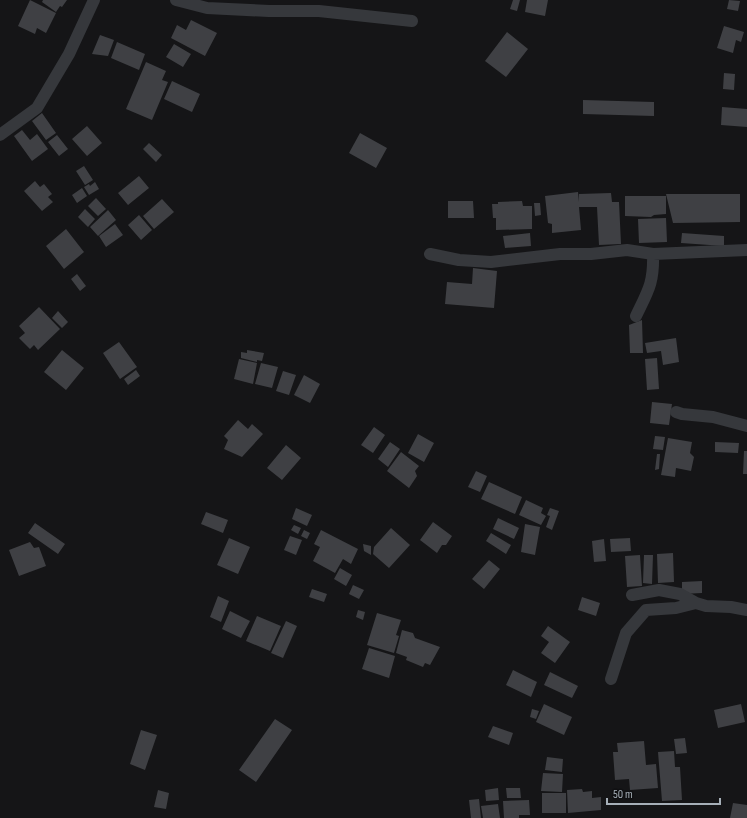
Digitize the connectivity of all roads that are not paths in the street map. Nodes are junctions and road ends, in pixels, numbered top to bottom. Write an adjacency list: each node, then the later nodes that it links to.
1 (94, 0): 4 (street)
2 (176, 0): 3 (street)
3 (412, 21)
4 (0, 135)
5 (747, 250): 7 (street)
6 (430, 254): 7 (street)
7 (653, 254): 8 (street)
8 (636, 316)
9 (676, 412): 10 (street)
10 (747, 426)
11 (632, 595): 12 (street)
12 (696, 603): 13 (street); 14 (street)
13 (747, 610)
14 (611, 679)

